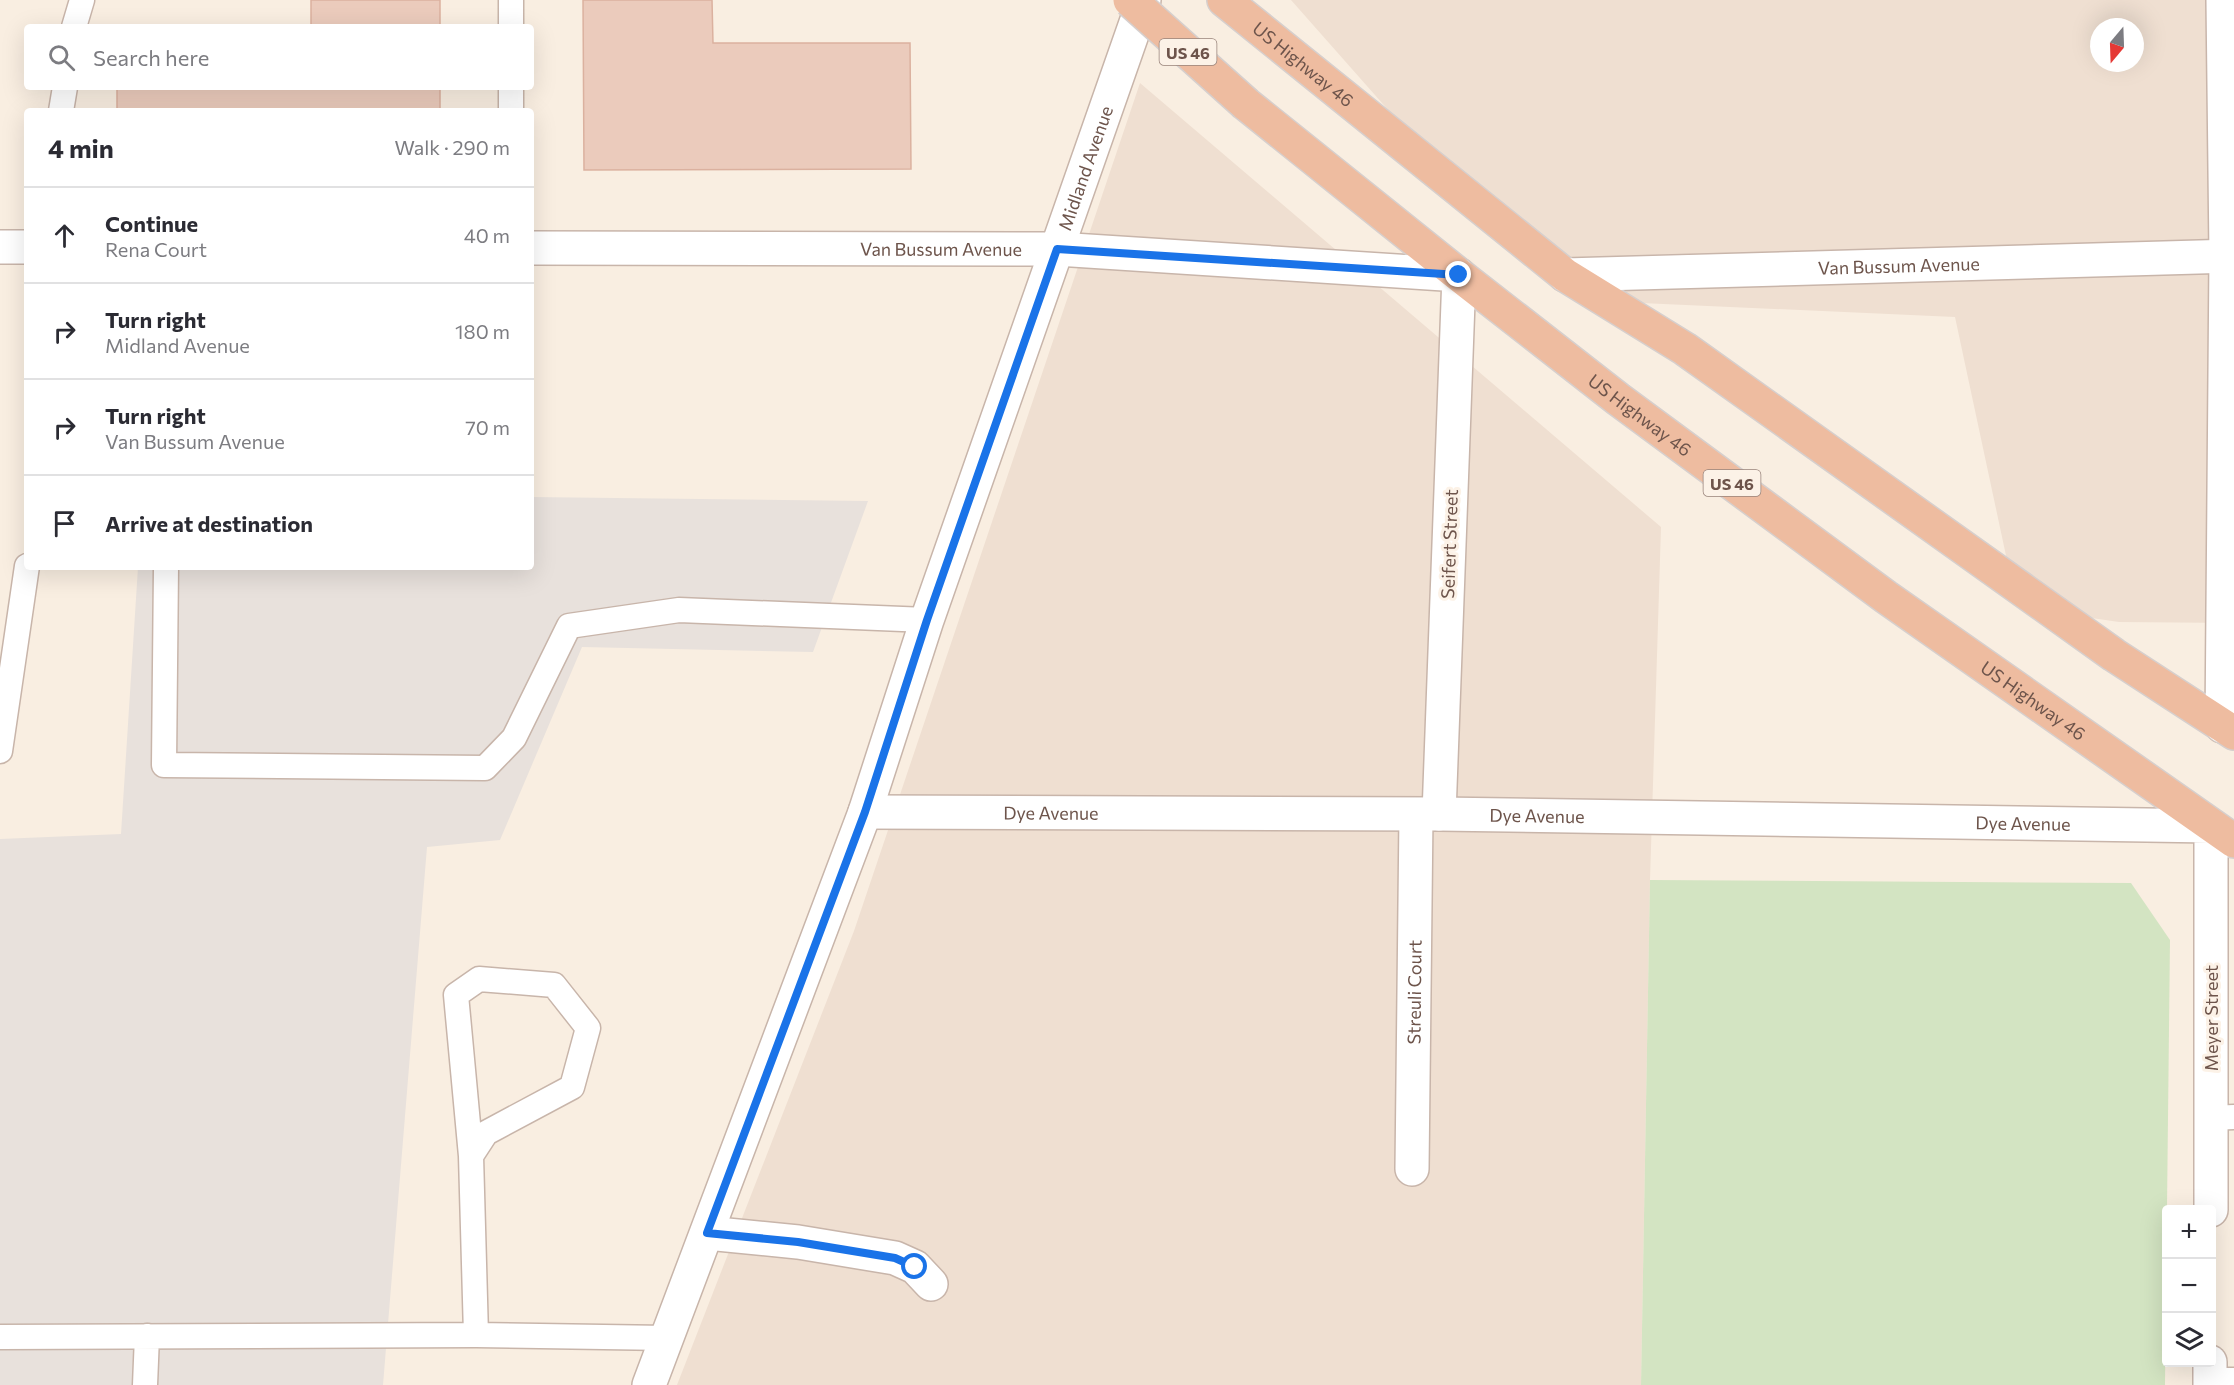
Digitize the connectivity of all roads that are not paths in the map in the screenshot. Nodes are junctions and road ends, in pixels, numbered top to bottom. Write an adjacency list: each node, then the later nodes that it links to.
1 (82, 0): 7 (lane)
2 (511, 0): 8 (lane)
3 (1130, 0): 18 (highway, US Highway 46 / US 46, bridge)
4 (1144, 0): 16 (street, Midland Avenue)
5 (2223, 0): 17 (street)
6 (1230, 5): 19 (highway, US Highway 46)
7 (75, 24)
8 (511, 24)
9 (65, 90): 11 (lane)
10 (511, 90): 12 (lane)
11 (62, 108)
12 (511, 108)
13 (0, 247): 14 (street)
14 (24, 247)
15 (534, 248): 16 (street, Van Bussum Avenue)
16 (1057, 249): 18 (street, Van Bussum Avenue); 22 (street, Midland Avenue)
17 (2230, 256): 19 (street, Van Bussum Avenue); 23 (street)
18 (1459, 275): 26 (street, Seifert Street); 27 (highway, US Highway 46 / US 46)
19 (1565, 275): 23 (highway, US Highway 46)
20 (26, 570): 24 (lane)
21 (166, 570): 22 (lane)
22 (927, 620): 25 (street, Midland Avenue)
23 (2228, 729)
24 (0, 751)
25 (865, 812): 26 (street, Dye Avenue); 32 (street, Midland Avenue)
26 (1428, 814): 27 (street, Dye Avenue); 30 (street, Streuli Court)
27 (2222, 834): 28 (street, Meyer Street)
28 (2223, 1117): 31 (street, Meyer Street)
29 (471, 1156): 29 (lane); 34 (lane)
30 (1412, 1169)
31 (2212, 1205)
32 (707, 1233): 33 (street); 37 (street, Midland Avenue)
33 (932, 1284)
34 (476, 1335): 36 (lane); 37 (lane)
35 (0, 1336): 36 (lane)
36 (147, 1336): 38 (lane)
37 (667, 1338): 39 (street, Midland Avenue)
38 (146, 1385)
39 (649, 1385)

